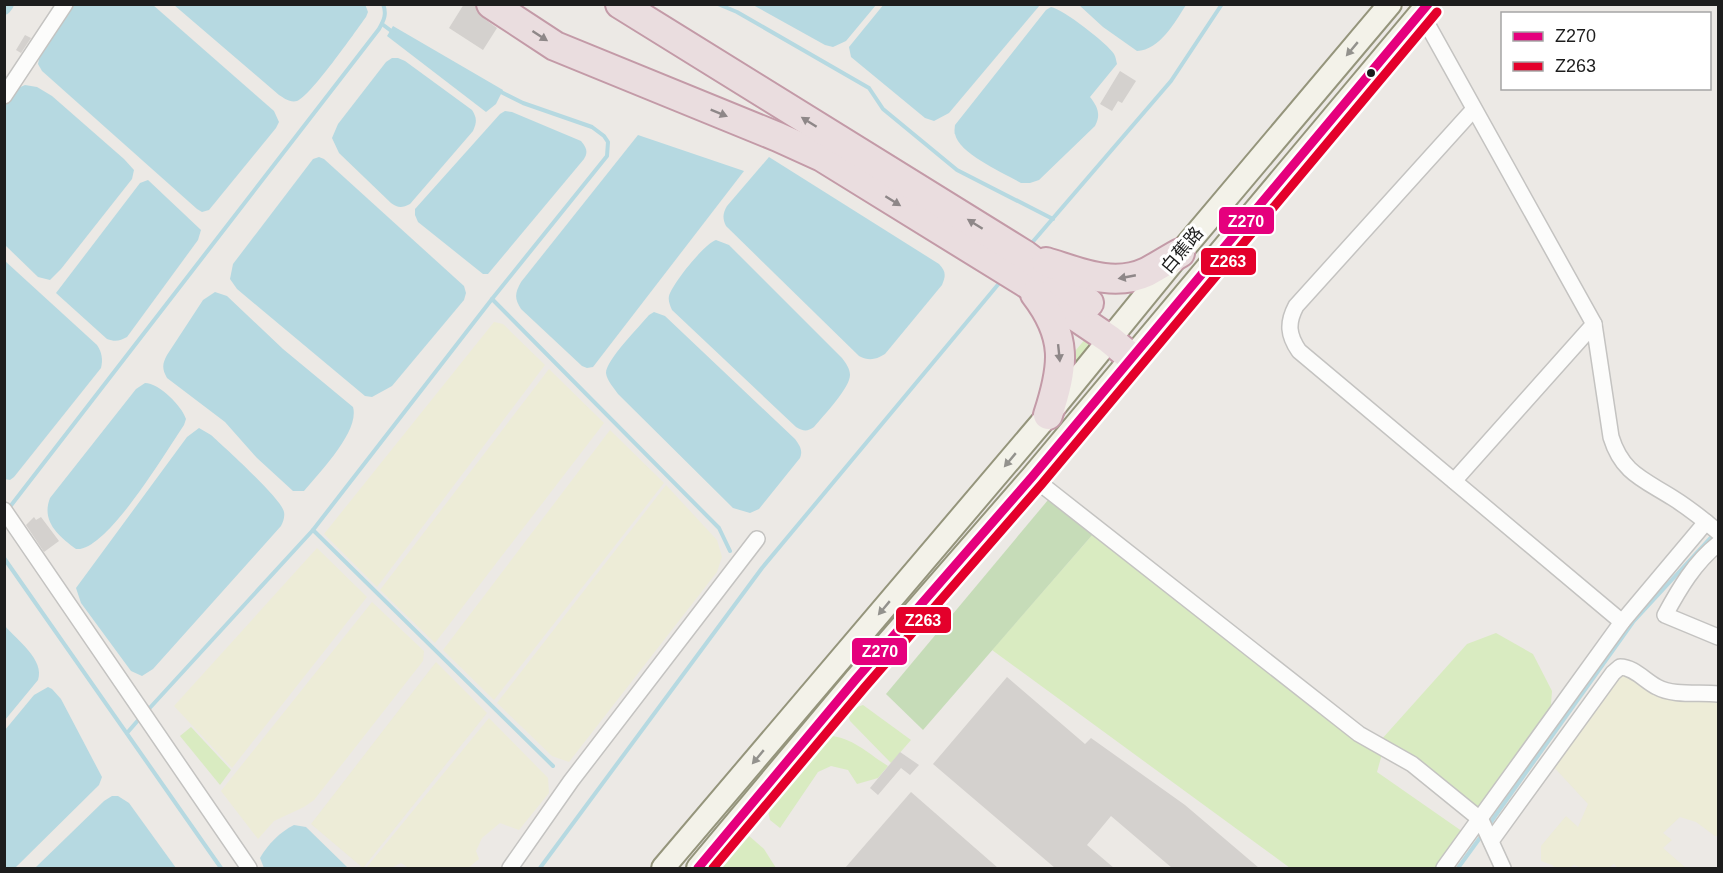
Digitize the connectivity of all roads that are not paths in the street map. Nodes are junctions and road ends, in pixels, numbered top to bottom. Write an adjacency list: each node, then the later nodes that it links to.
1 (64, 4): 6 (street)
2 (491, 4): 9 (highway, one-way to 9)
3 (620, 4): 9 (highway, one-way to 3)
4 (1390, 4): 8 (main road, 白蕉路, one-way to 8)
5 (1424, 9): 7 (street); 12 (main road)
6 (4, 96)
7 (1474, 109): 10 (street); 15 (street)
8 (1179, 253): 9 (highway, one-way to 9); 11 (main road, 白蕉路)
9 (1026, 269): 11 (highway); 13 (highway, one-way to 13)
10 (1594, 324): 15 (street); 17 (street)
11 (1114, 333): 12 (highway); 13 (main road, 白蕉路)
12 (1137, 352): 14 (main road)
13 (1048, 415): 28 (main road, 白蕉路, one-way to 28)
14 (1032, 477): 24 (street); 29 (main road)
15 (1454, 481): 21 (street)
16 (4, 510): 26 (street)
17 (1706, 522): 18 (street); 21 (street)
18 (1719, 532)
19 (757, 539): 27 (street)
20 (1719, 544): 22 (street)
21 (1622, 622): 24 (street)
22 (1719, 637)
23 (1719, 694): 25 (street)
24 (1480, 820): 25 (street); 30 (street)
25 (1491, 841): 31 (street)
26 (249, 868)
27 (510, 868)
28 (663, 868)
29 (698, 868)
30 (1444, 868)
31 (1503, 868)

